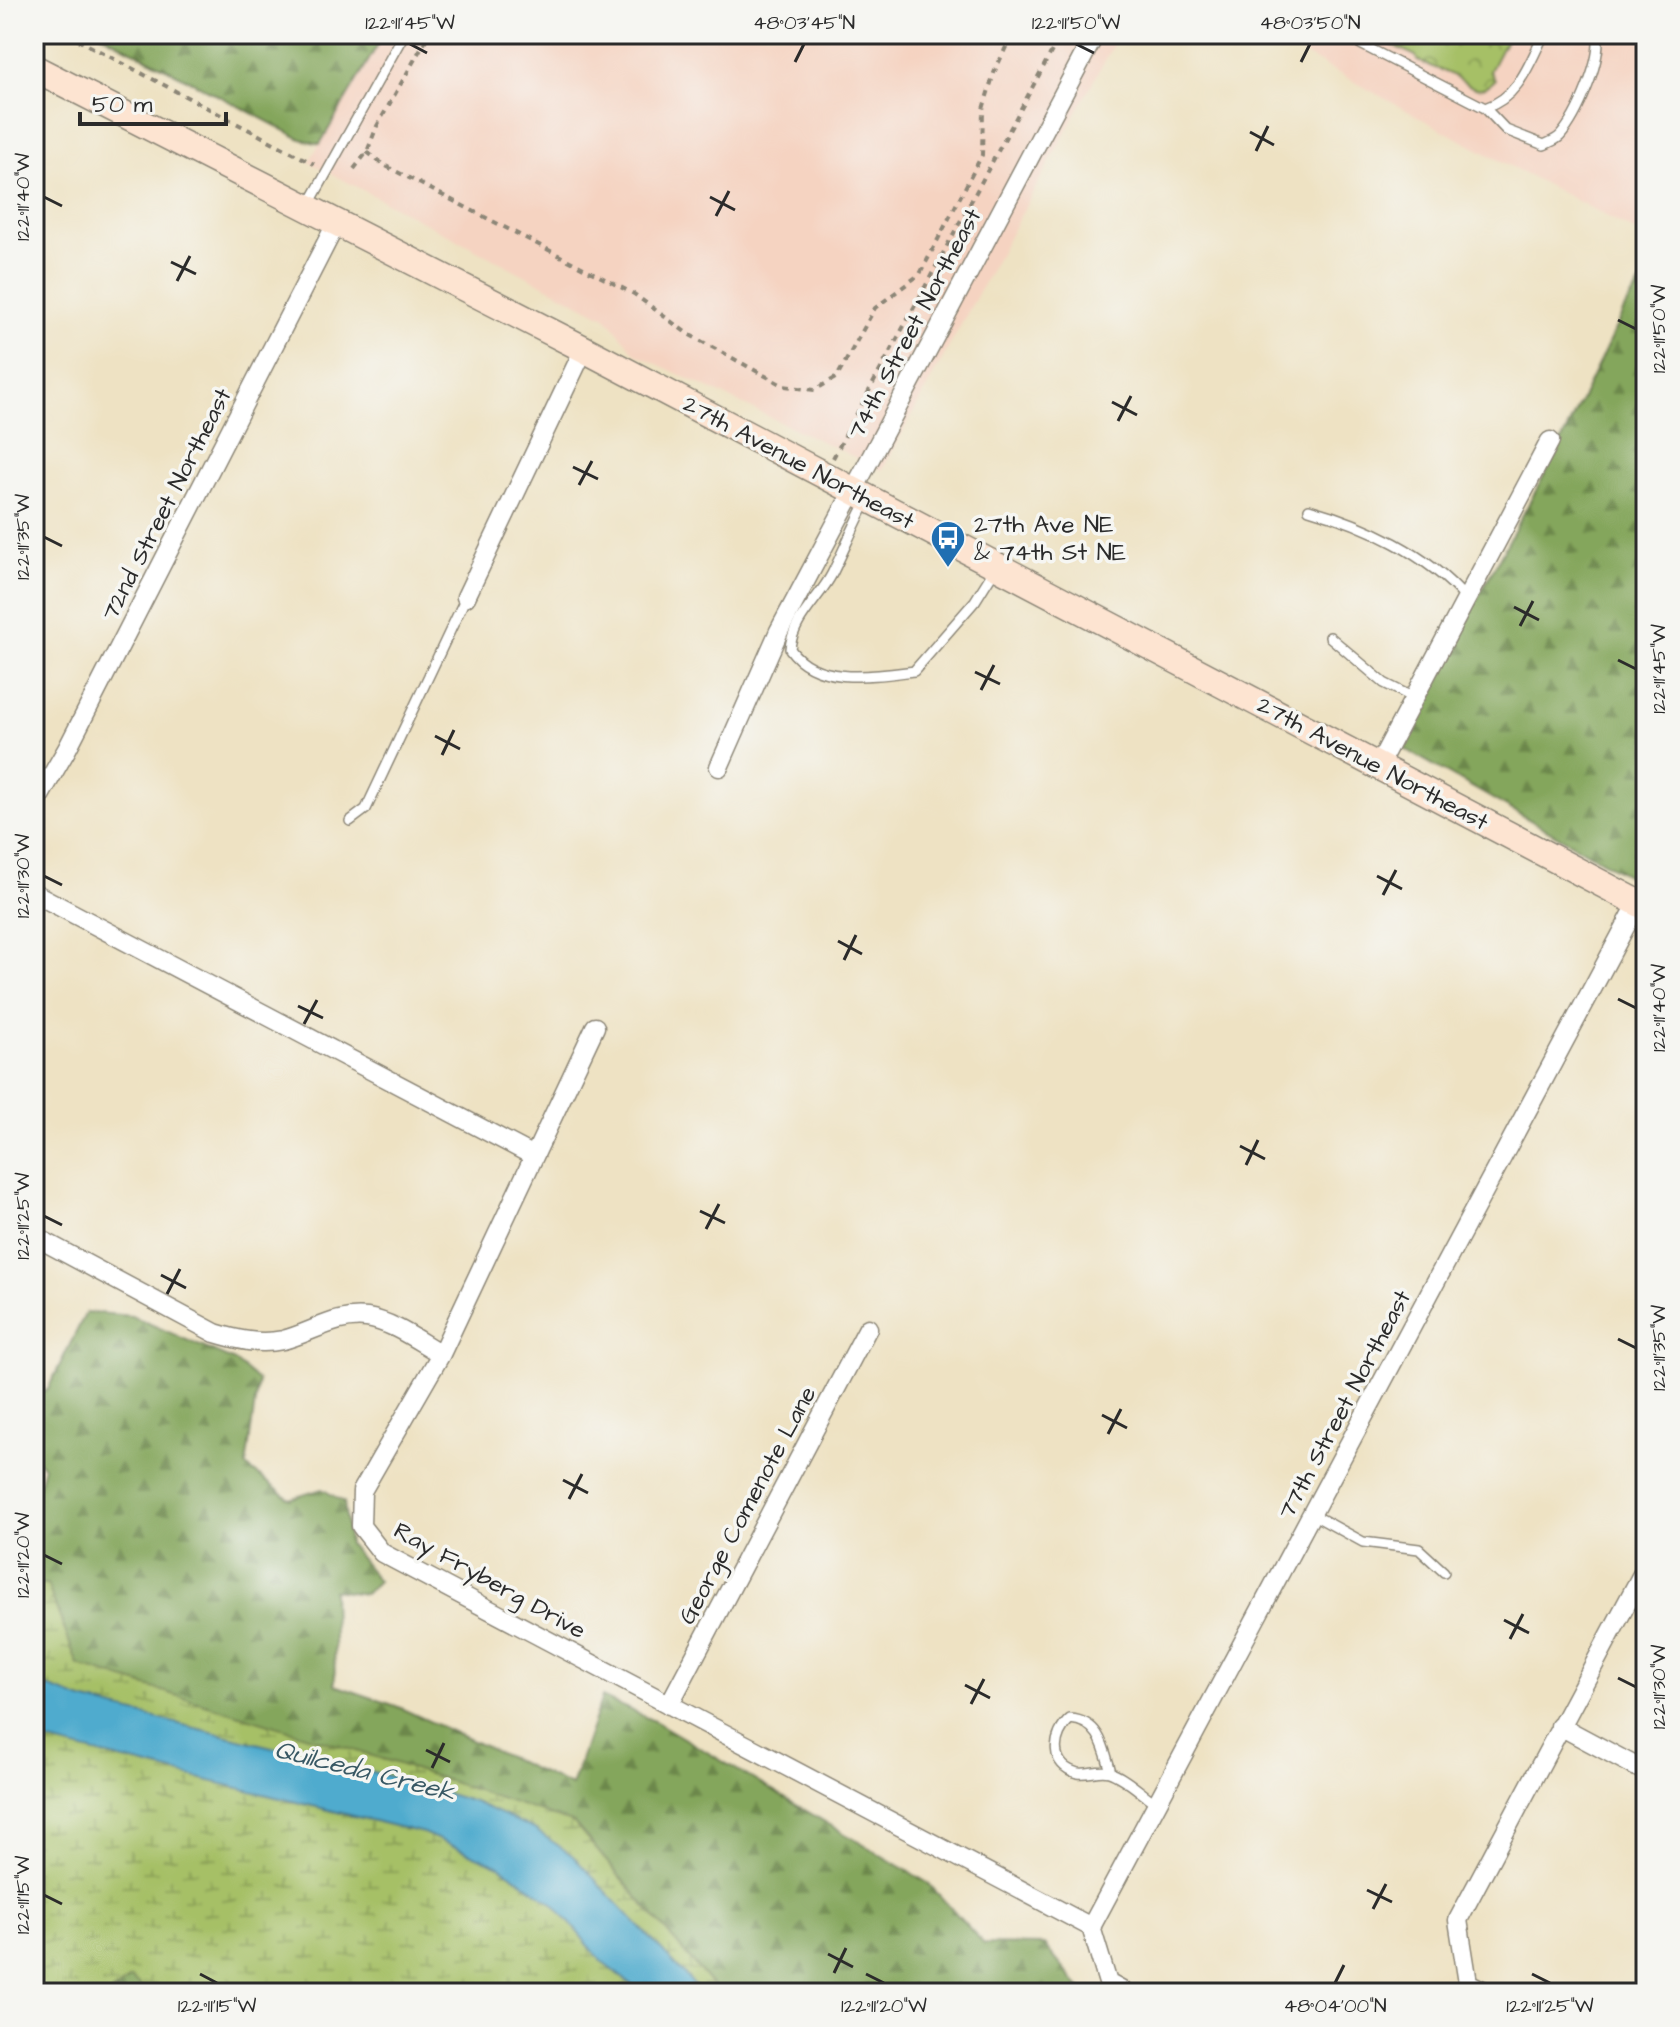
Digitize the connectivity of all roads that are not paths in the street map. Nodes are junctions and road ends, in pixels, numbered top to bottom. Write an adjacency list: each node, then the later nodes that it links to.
1 (404, 34): 8 (lane)
2 (1095, 34): 12 (street, 74th Street Northeast)
3 (1341, 34): 7 (lane)
4 (1544, 34): 7 (lane)
5 (1597, 34): 7 (lane)
6 (34, 68): 8 (street, 27th Avenue Northeast)
7 (1485, 108)
8 (308, 206): 9 (street, 27th Avenue Northeast)
9 (337, 222): 10 (street, 27th Avenue Northeast); 21 (street, 72nd Street Northeast)
10 (584, 349): 12 (street, 27th Avenue Northeast); 15 (street)
11 (1550, 441): 16 (street)
12 (862, 495): 14 (street, 27th Avenue Northeast); 14 (lane); 20 (street, 74th Street Northeast)
13 (1309, 509): 16 (lane)
14 (997, 566): 19 (street, 27th Avenue Northeast)
15 (466, 597): 22 (lane)
16 (1466, 599): 18 (street)
17 (1330, 637): 18 (lane)
18 (1414, 698): 19 (street)
19 (1378, 766): 24 (street, 27th Avenue Northeast)
20 (719, 767)
21 (34, 806)
22 (350, 821)
23 (34, 893): 26 (street)
24 (1642, 905): 30 (street, 77th Street Northeast)
25 (595, 1027): 26 (street, Ray Fryberg Drive)
26 (532, 1155): 29 (street, Ray Fryberg Drive)
27 (34, 1236): 29 (street)
28 (868, 1328): 33 (street, George Comenote Lane)
29 (441, 1354): 33 (street, Ray Fryberg Drive)
30 (1312, 1514): 32 (lane); 37 (street, 77th Street Northeast)
31 (1646, 1567): 34 (street)
32 (1444, 1572)
33 (669, 1705): 38 (street, Ray Fryberg Drive)
34 (1560, 1726): 36 (street); 40 (street)
35 (1111, 1772): 35 (lane); 37 (lane)
36 (1646, 1772)
37 (1157, 1804): 38 (street, 77th Street Northeast)
38 (1091, 1927): 39 (street)
39 (1126, 1993)
40 (1488, 1993)

